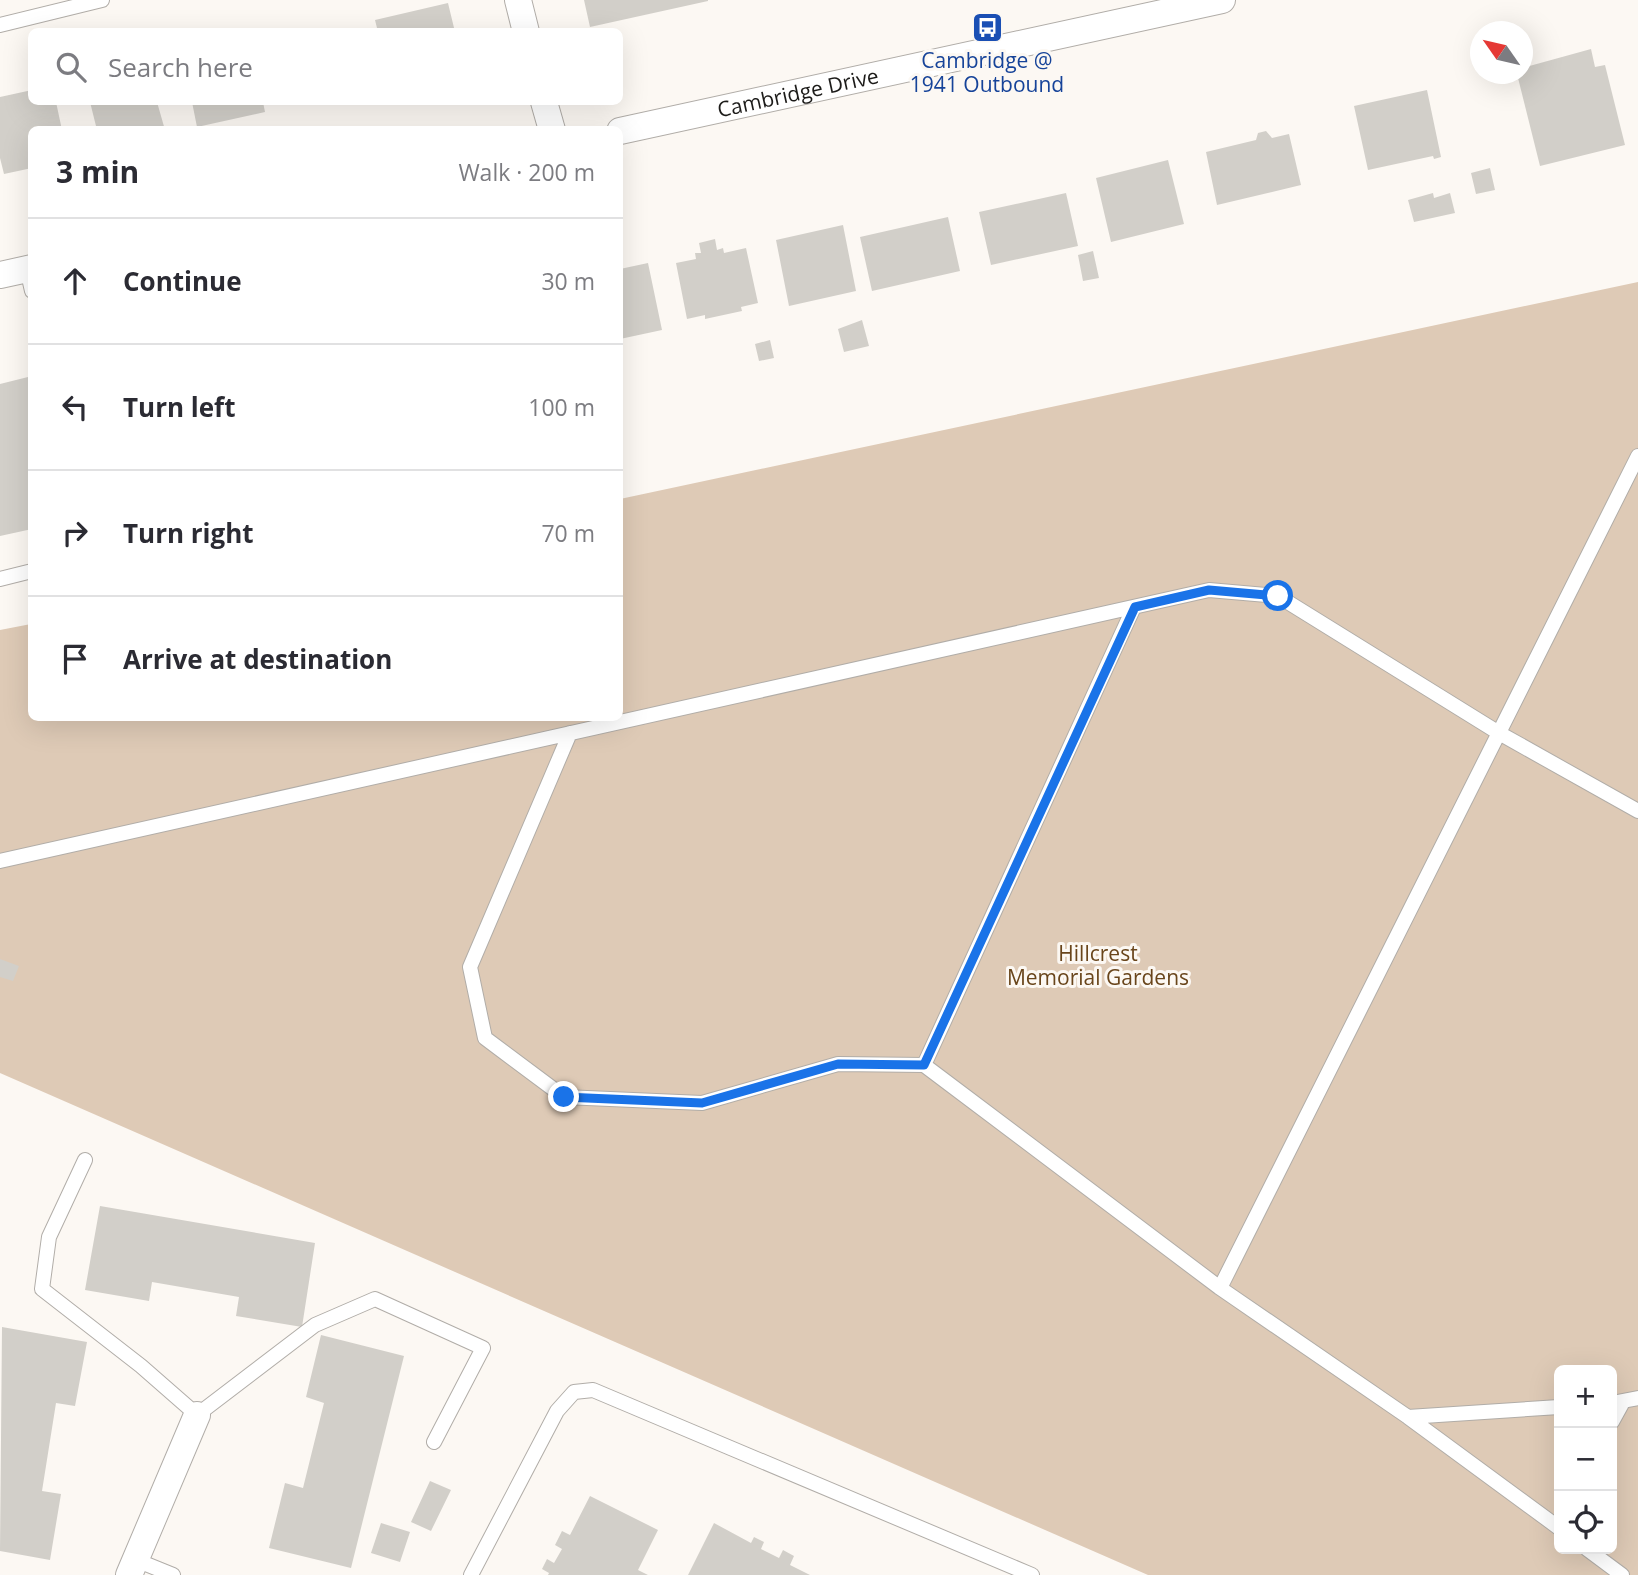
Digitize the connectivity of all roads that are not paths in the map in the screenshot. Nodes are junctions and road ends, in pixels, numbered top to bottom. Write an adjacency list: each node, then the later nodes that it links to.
1 (102, 0): 4 (lane)
2 (518, 0): 5 (street)
3 (1222, 0): 8 (street, Cambridge Drive)
4 (0, 25)
5 (525, 28)
6 (545, 105): 7 (street)
7 (551, 126)
8 (623, 130)
9 (0, 275): 10 (street)
10 (28, 276)
11 (1638, 456): 16 (lane)
12 (28, 572): 13 (lane)
13 (0, 579)
14 (1135, 607): 15 (lane); 16 (lane); 19 (lane)
15 (570, 733): 18 (lane); 19 (lane)
16 (1499, 733): 17 (lane); 21 (lane)
17 (1638, 811)
18 (0, 861)
19 (924, 1065): 21 (lane)
20 (85, 1160): 25 (lane)
21 (1220, 1288): 26 (lane)
22 (1638, 1398): 23 (lane)
23 (1617, 1403)
24 (1554, 1407): 26 (lane)
25 (197, 1415): 27 (lane); 30 (street)
26 (1408, 1417): 28 (lane)
27 (434, 1442)
28 (1554, 1524)
29 (1594, 1554): 34 (lane)
30 (132, 1567): 31 (lane)
31 (173, 1575)
32 (471, 1575): 33 (lane)
33 (1032, 1575)
34 (1622, 1575)

